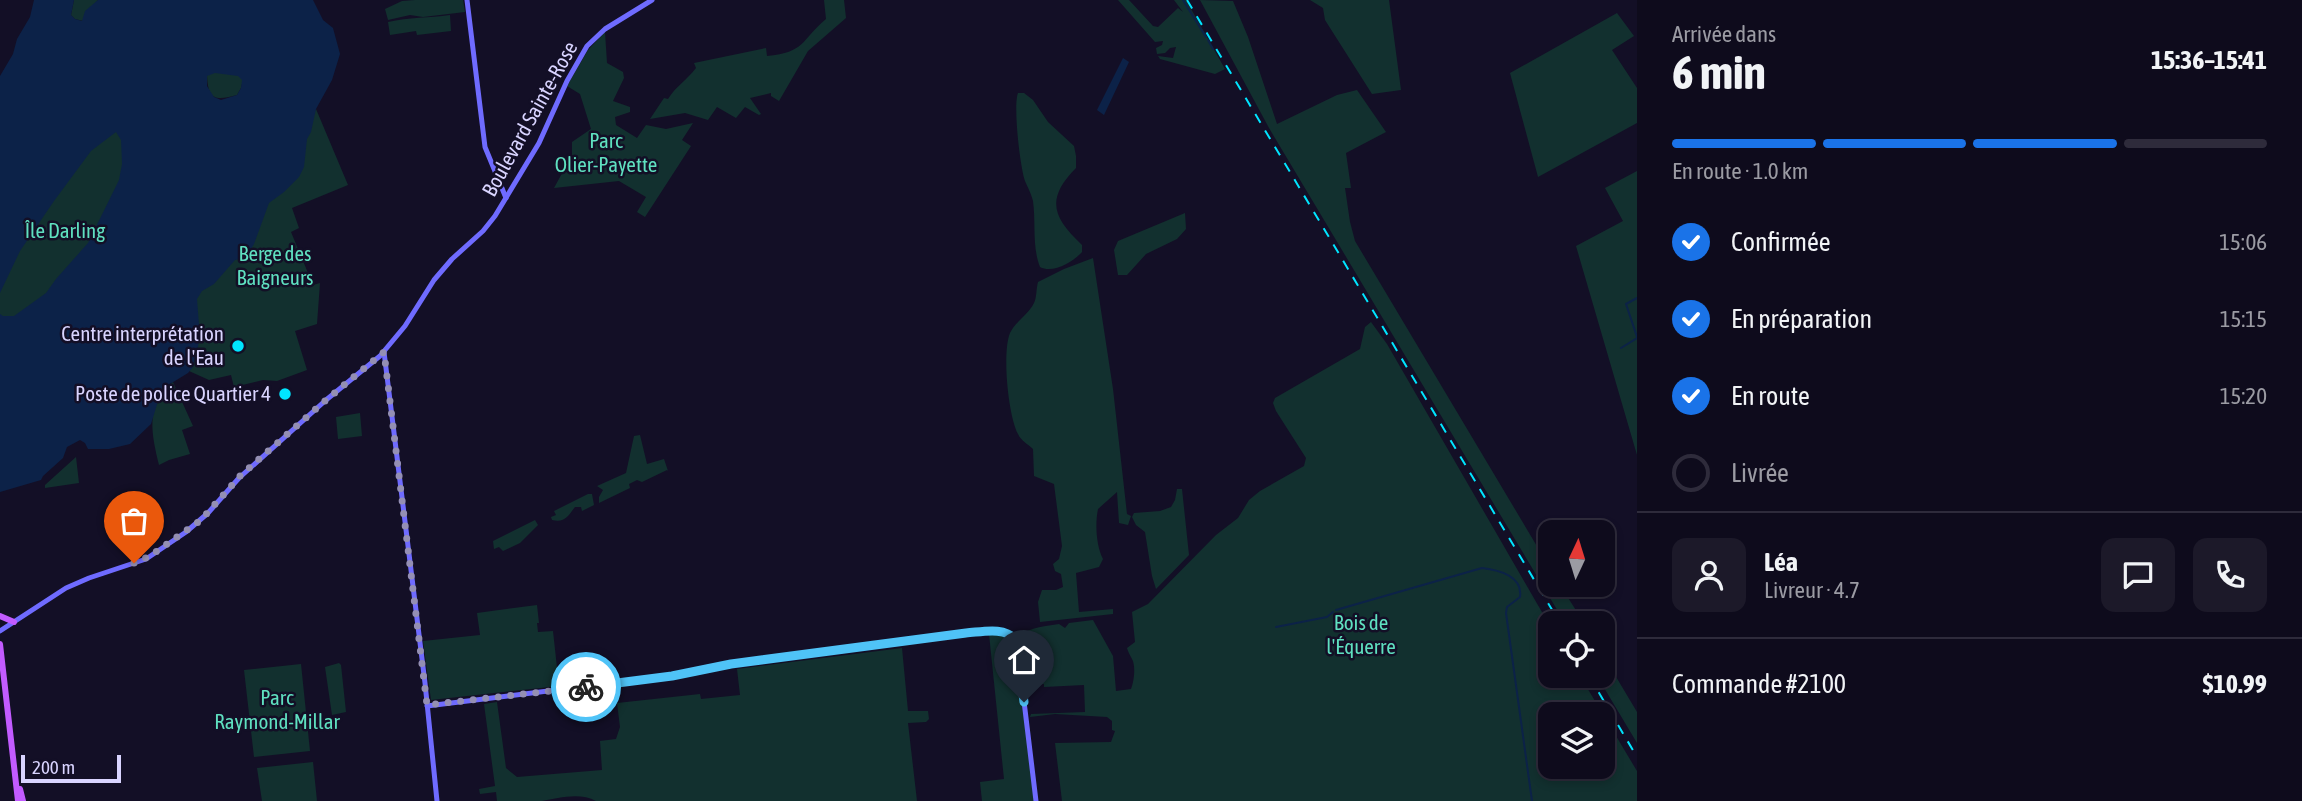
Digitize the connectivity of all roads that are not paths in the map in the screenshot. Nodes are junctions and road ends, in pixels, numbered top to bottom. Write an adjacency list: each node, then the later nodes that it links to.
1 (467, 0): 3 (street)
2 (652, 0): 3 (street, Boulevard Sainte-Rose)
3 (506, 198): 4 (street, Boulevard Sainte-Rose)
4 (384, 352): 6 (street, Boulevard Sainte-Rose); 9 (street)
5 (0, 617): 6 (main road)
6 (14, 622): 7 (street, Boulevard Sainte-Rose)
7 (0, 631)
8 (0, 644): 10 (main road)
9 (427, 705): 11 (street); 12 (street)
10 (21, 801)
11 (438, 801)
12 (1036, 801)

